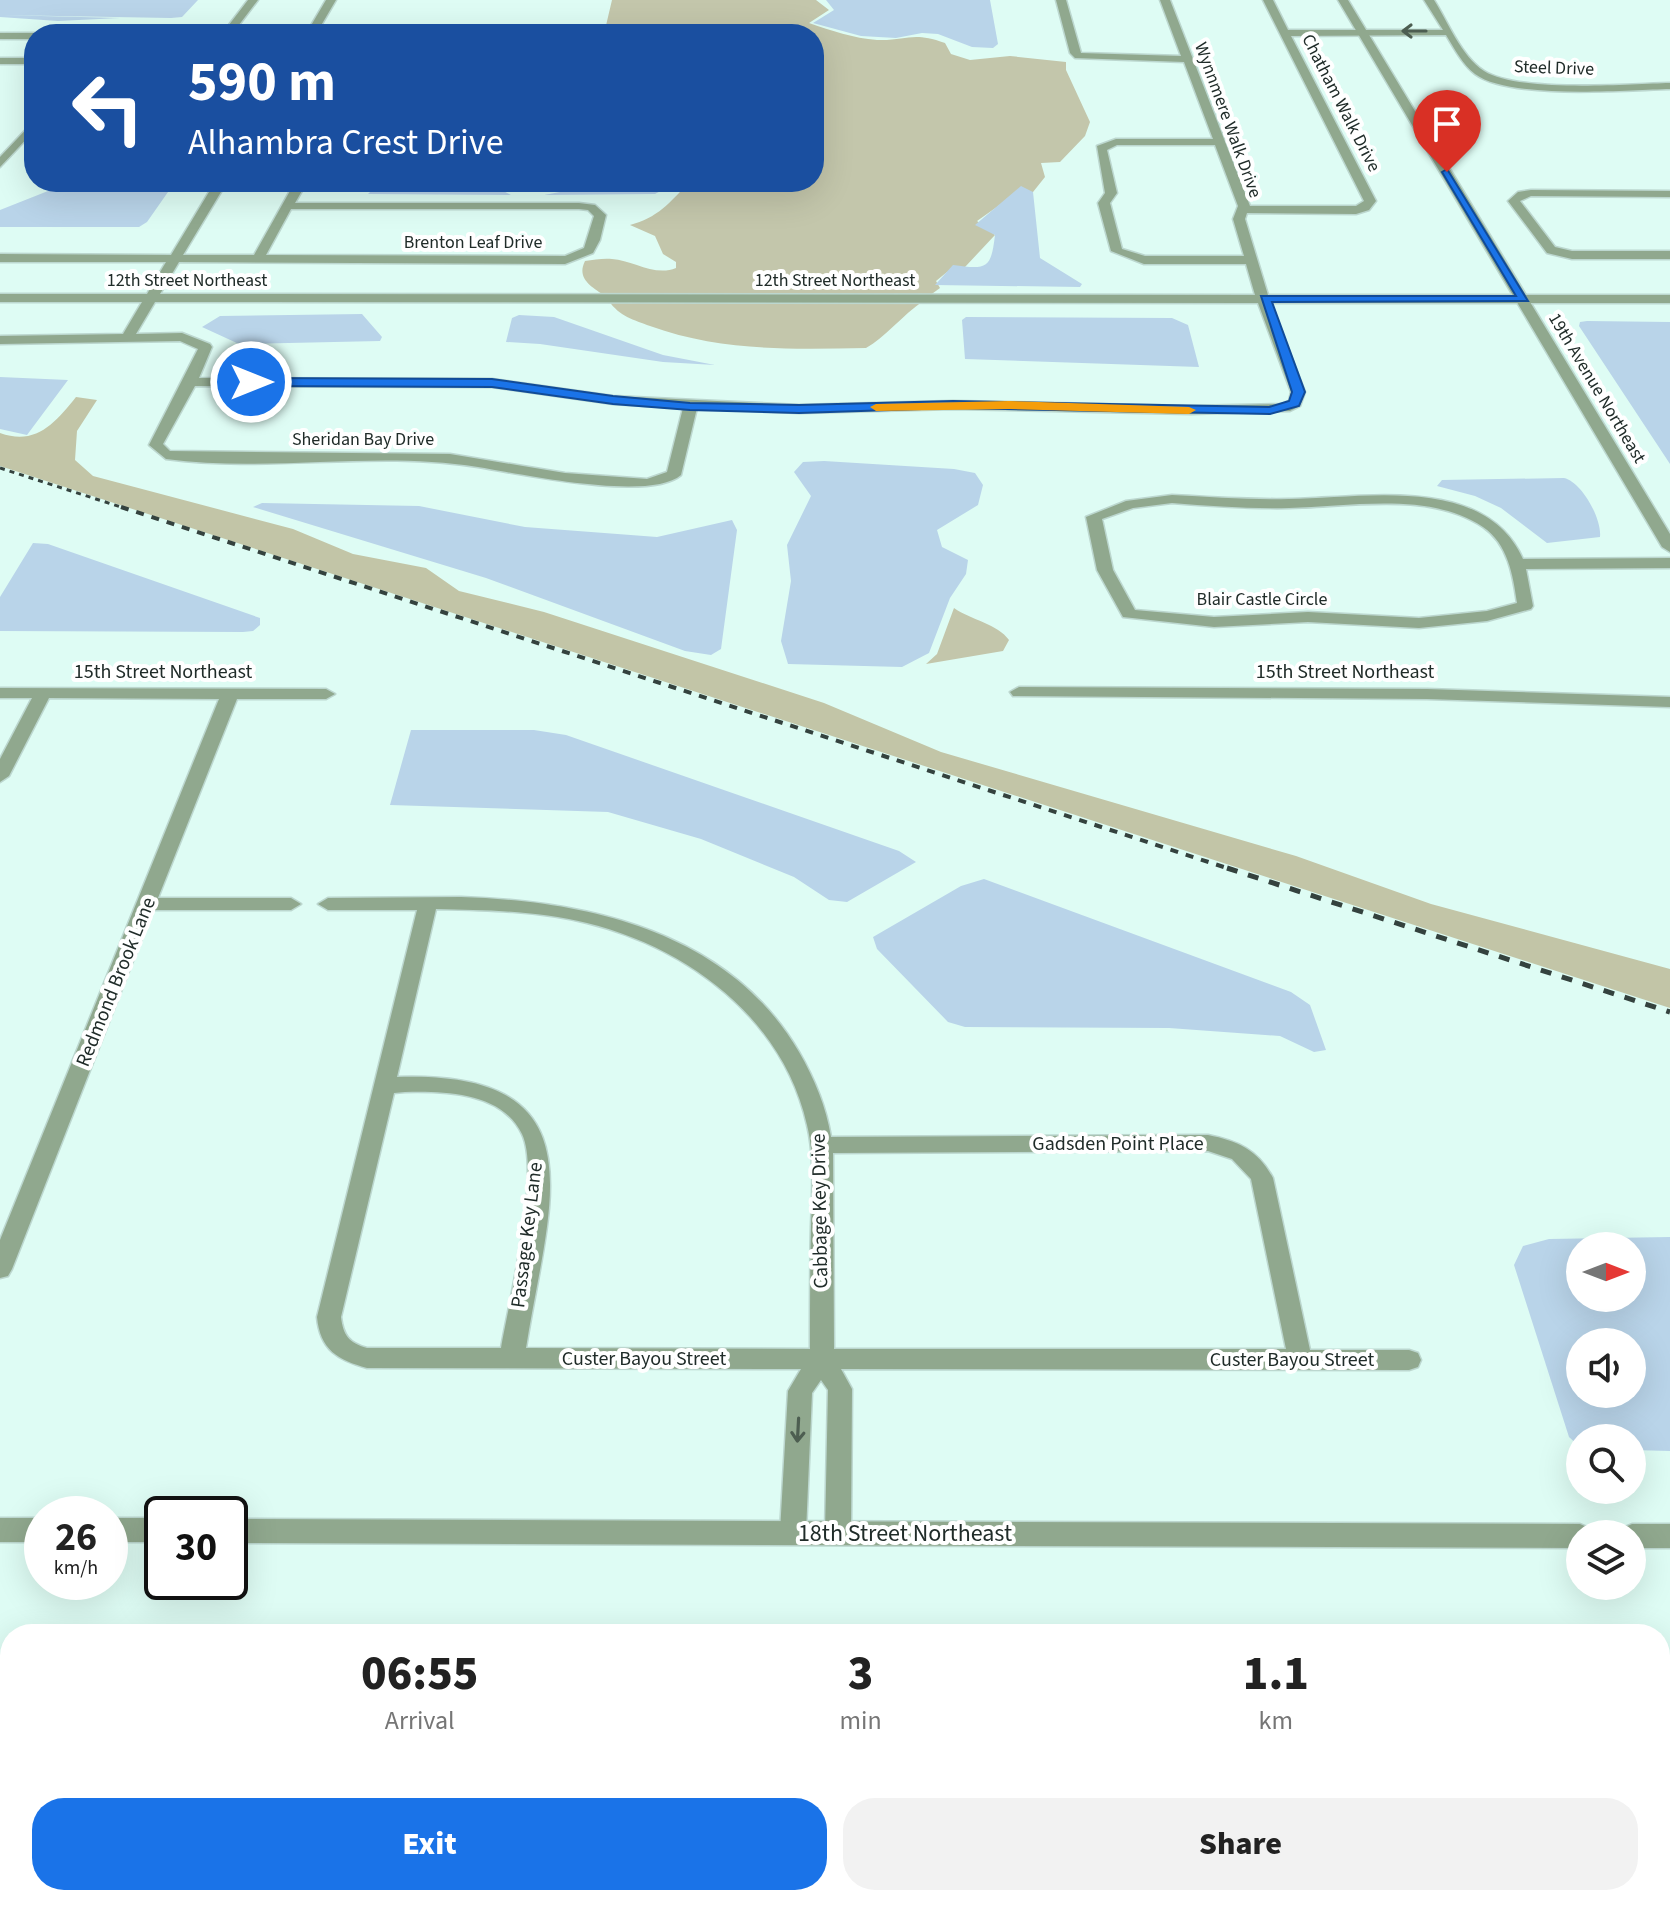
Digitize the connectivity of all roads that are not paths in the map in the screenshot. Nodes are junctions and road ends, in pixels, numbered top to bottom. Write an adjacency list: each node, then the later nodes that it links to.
1 (253, 0): 8 (street)
2 (331, 0): 9 (street)
3 (1061, 0): 16 (street)
4 (1165, 0): 16 (street, Wynnmere Walk Drive)
5 (1268, 0): 10 (street, Chatham Walk Drive)
6 (1343, 0): 11 (street, 19th Avenue Northeast)
7 (1429, 0): 12 (street, Steel Drive)
8 (235, 24)
9 (317, 24)
10 (1285, 33): 11 (street, Chatham Walk Drive); 27 (street, Chatham Walk Drive)
11 (1363, 33): 12 (street, Chatham Walk Drive); 36 (street, 19th Avenue Northeast)
12 (1447, 33): 19 (street, Steel Drive)
13 (0, 36): 14 (street)
14 (24, 36)
15 (24, 43): 17 (street)
16 (1187, 59): 21 (street, Wynnmere Walk Drive)
17 (3, 61): 18 (street)
18 (24, 61)
19 (1670, 86)
20 (24, 136): 22 (street)
21 (1219, 142): 27 (street, Wynnmere Walk Drive); 32 (street)
22 (0, 164)
23 (215, 192): 30 (street)
24 (296, 192): 26 (street)
25 (1670, 194): 28 (street)
26 (288, 206): 31 (street); 31 (street, Brenton Leaf Drive)
27 (1243, 209): 32 (street, Wynnmere Walk Drive)
28 (1670, 255)
29 (0, 258): 30 (street, Brenton Leaf Drive)
30 (175, 258): 31 (street, Brenton Leaf Drive); 34 (street)
31 (258, 259)
32 (1252, 260): 35 (street, Wynnmere Walk Drive)
33 (0, 298): 34 (street, 12th Street Northeast)
34 (151, 298): 35 (street, 12th Street Northeast); 38 (street)
35 (1265, 299): 36 (street, 12th Street Northeast); 41 (street, Wynnmere Walk Drive)
36 (1524, 299): 37 (street, 12th Street Northeast); 42 (street, 19th Avenue Northeast)
37 (1670, 299)
38 (127, 338): 39 (street, Sheridan Bay Drive); 40 (street, Sheridan Bay Drive)
39 (0, 340)
40 (190, 382): 41 (street); 41 (street, Sheridan Bay Drive)
41 (690, 407)
42 (1670, 547)
43 (1670, 563): 44 (street)
44 (1519, 564): 44 (street, Blair Castle Circle)
45 (1019, 692): 50 (street, 15th Street Northeast)
46 (0, 693): 47 (street, 15th Street Northeast)
47 (43, 693): 48 (street, 15th Street Northeast); 51 (street)
48 (230, 694): 49 (street, 15th Street Northeast); 52 (street, Redmond Brook Lane)
49 (326, 694)
50 (1670, 702)
51 (0, 776)
52 (147, 904): 53 (street); 58 (street, Redmond Brook Lane)
53 (291, 904)
54 (328, 904): 55 (street, Cabbage Key Drive)
55 (428, 904): 56 (street, Custer Bayou Street); 57 (street, Cabbage Key Drive)
56 (384, 1085): 59 (street, Passage Key Lane); 59 (street, Custer Bayou Street)
57 (821, 1145): 60 (street, Cabbage Key Drive); 61 (street, Gadsden Point Place)
58 (0, 1269)
59 (512, 1358): 60 (street, Custer Bayou Street)
60 (822, 1359): 61 (street, Custer Bayou Street); 66 (street, one-way to 66); 67 (street, Cabbage Key Drive)
61 (1300, 1360): 62 (street, Custer Bayou Street)
62 (1409, 1360)
63 (0, 1530): 64 (street)
64 (24, 1530)
65 (248, 1531): 66 (street, 18th Street Northeast)
66 (793, 1532): 67 (street, 18th Street Northeast)
67 (838, 1532): 68 (street, 18th Street Northeast)
68 (1566, 1536)
69 (1646, 1536): 70 (street)
70 (1670, 1536)

